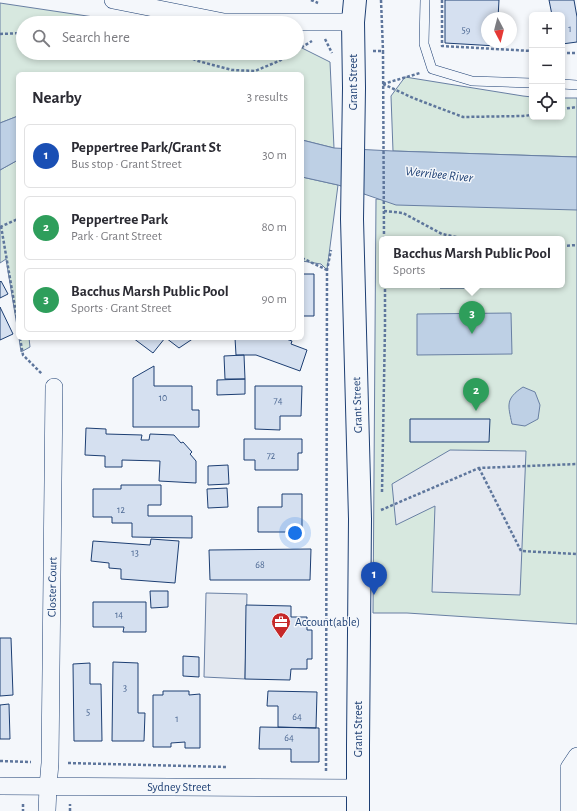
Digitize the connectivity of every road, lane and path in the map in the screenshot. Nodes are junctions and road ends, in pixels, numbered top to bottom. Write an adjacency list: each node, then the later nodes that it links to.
1 (113, 0): 6 (street)
2 (355, 0): 8 (main road, Grant Street)
3 (381, 0): 11 (path)
4 (425, 0): 17 (lane)
5 (442, 0): 12 (path)
6 (194, 16)
7 (304, 22): 8 (street)
8 (353, 22): 40 (main road, Grant Street)
9 (16, 33): 10 (path)
10 (0, 34)
11 (383, 51)
12 (529, 51)
13 (565, 53): 14 (path)
14 (577, 53)
15 (196, 60): 16 (path)
16 (280, 60)
17 (432, 69): 18 (lane); 19 (path)
18 (529, 83)
19 (383, 84): 24 (path); 25 (path)
20 (565, 84): 21 (lane)
21 (577, 85)
22 (577, 107): 23 (path)
23 (565, 109)
24 (529, 115)
25 (384, 210): 28 (path); 29 (path)
26 (16, 220): 27 (path)
27 (0, 227): 35 (path)
28 (384, 236)
29 (452, 236)
30 (565, 246): 31 (path)
31 (577, 246)
32 (331, 248): 34 (path)
33 (304, 259): 34 (path)
34 (327, 270): 48 (path)
35 (16, 314)
36 (20, 340): 37 (path)
37 (54, 387): 44 (street, Closter Court)
38 (577, 464): 39 (path)
39 (479, 468): 40 (path); 41 (path)
40 (360, 519): 49 (main road, Grant Street)
41 (577, 554)
42 (577, 756): 52 (street)
43 (0, 762): 44 (path)
44 (50, 763): 45 (path); 47 (street, Closter Court)
45 (231, 767)
46 (0, 786): 47 (street, Sydney Street)
47 (48, 787): 48 (street, Sydney Street); 50 (street, Closter Court)
48 (325, 788): 49 (street, Sydney Street)
49 (358, 788): 51 (main road, Grant Street)
50 (47, 811)
51 (358, 811)
52 (569, 811)

